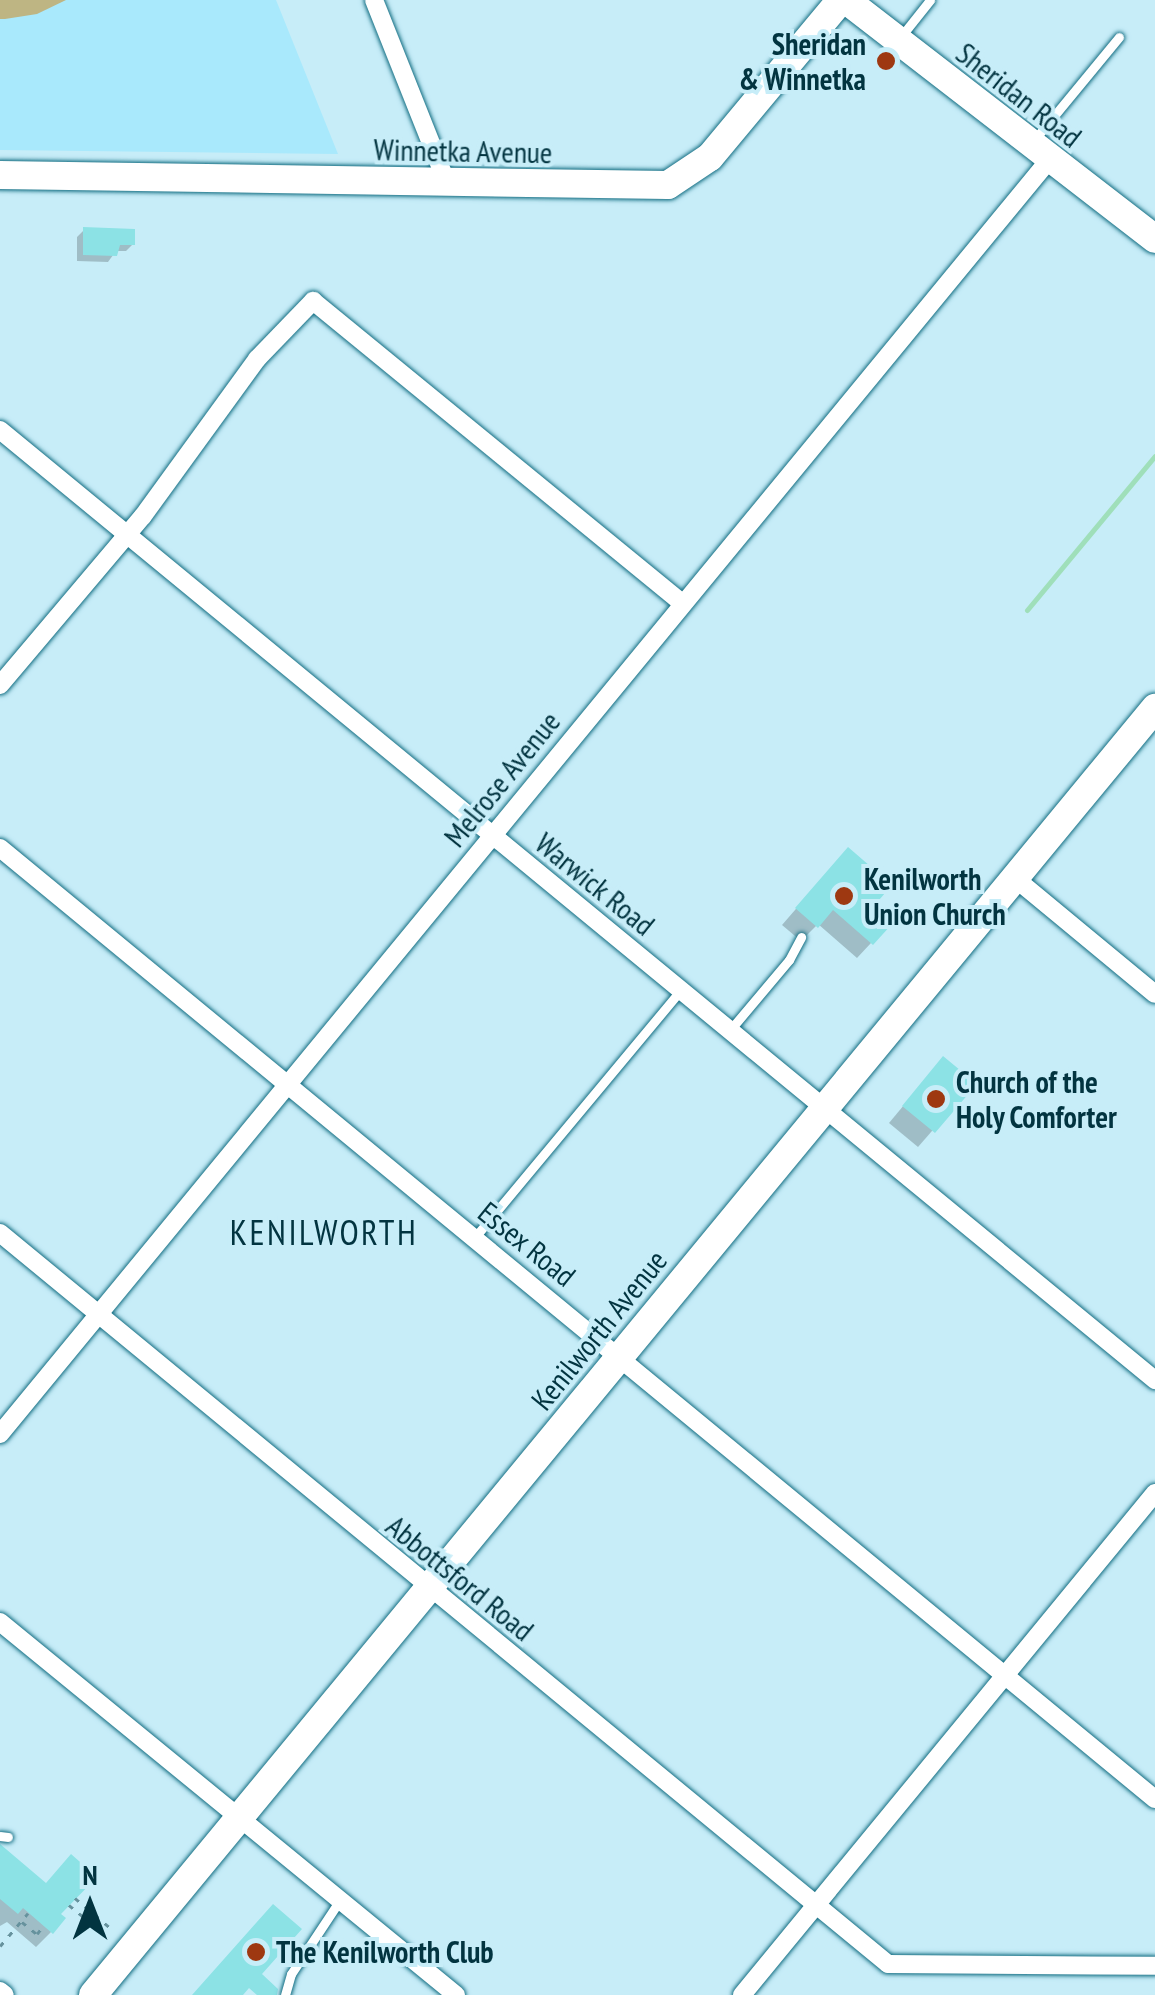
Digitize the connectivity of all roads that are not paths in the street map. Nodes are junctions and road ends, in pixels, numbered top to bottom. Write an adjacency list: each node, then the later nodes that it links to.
1 (374, 0): 8 (street)
2 (844, 0): 5 (street, Sheridan Road); 8 (street, Winnetka Avenue)
3 (930, 0): 5 (lane)
4 (1119, 37): 6 (lane)
5 (898, 42): 6 (street, Sheridan Road)
6 (1040, 152): 9 (street, Sheridan Road); 12 (street, Melrose Avenue)
7 (0, 176): 8 (street, Winnetka Avenue)
8 (447, 182)
9 (1155, 239)
10 (0, 430): 11 (street, Warwick Road)
11 (125, 533): 12 (street); 13 (street); 15 (street, Warwick Road)
12 (682, 603): 15 (street, Melrose Avenue)
13 (0, 685)
14 (1155, 708): 17 (street, Kenilworth Avenue)
15 (492, 835): 19 (street, Warwick Road); 22 (street, Melrose Avenue)
16 (0, 848): 22 (street, Essex Road)
17 (1016, 879): 20 (street); 23 (street, Kenilworth Avenue)
18 (801, 937): 21 (lane)
19 (681, 990): 21 (street, Warwick Road); 25 (lane)
20 (1155, 994)
21 (730, 1030): 23 (street, Warwick Road)
22 (288, 1084): 25 (street, Essex Road); 26 (street, Melrose Avenue)
23 (824, 1108): 27 (street, Kenilworth Avenue); 28 (street, Warwick Road)
24 (0, 1232): 26 (street, Abbottsford Road)
25 (475, 1238): 27 (street, Essex Road)
26 (98, 1313): 29 (street, Melrose Avenue); 31 (street, Abbottsford Road)
27 (619, 1355): 31 (street, Kenilworth Avenue); 33 (street, Essex Road)
28 (1155, 1380)
29 (0, 1434)
30 (1155, 1493): 33 (street)
31 (430, 1589): 35 (street, Kenilworth Avenue); 37 (street, Abbottsford Road)
32 (0, 1622): 35 (street)
33 (1004, 1676): 34 (street, Essex Road); 37 (street)
34 (1155, 1799)
35 (239, 1817): 36 (street); 39 (street, Kenilworth Avenue)
36 (340, 1900): 40 (lane); 41 (street)
37 (816, 1904): 38 (street, Abbottsford Road); 42 (street)
38 (1155, 1966)
39 (94, 1995)
40 (285, 1995)
41 (456, 1995)
42 (742, 1995)

